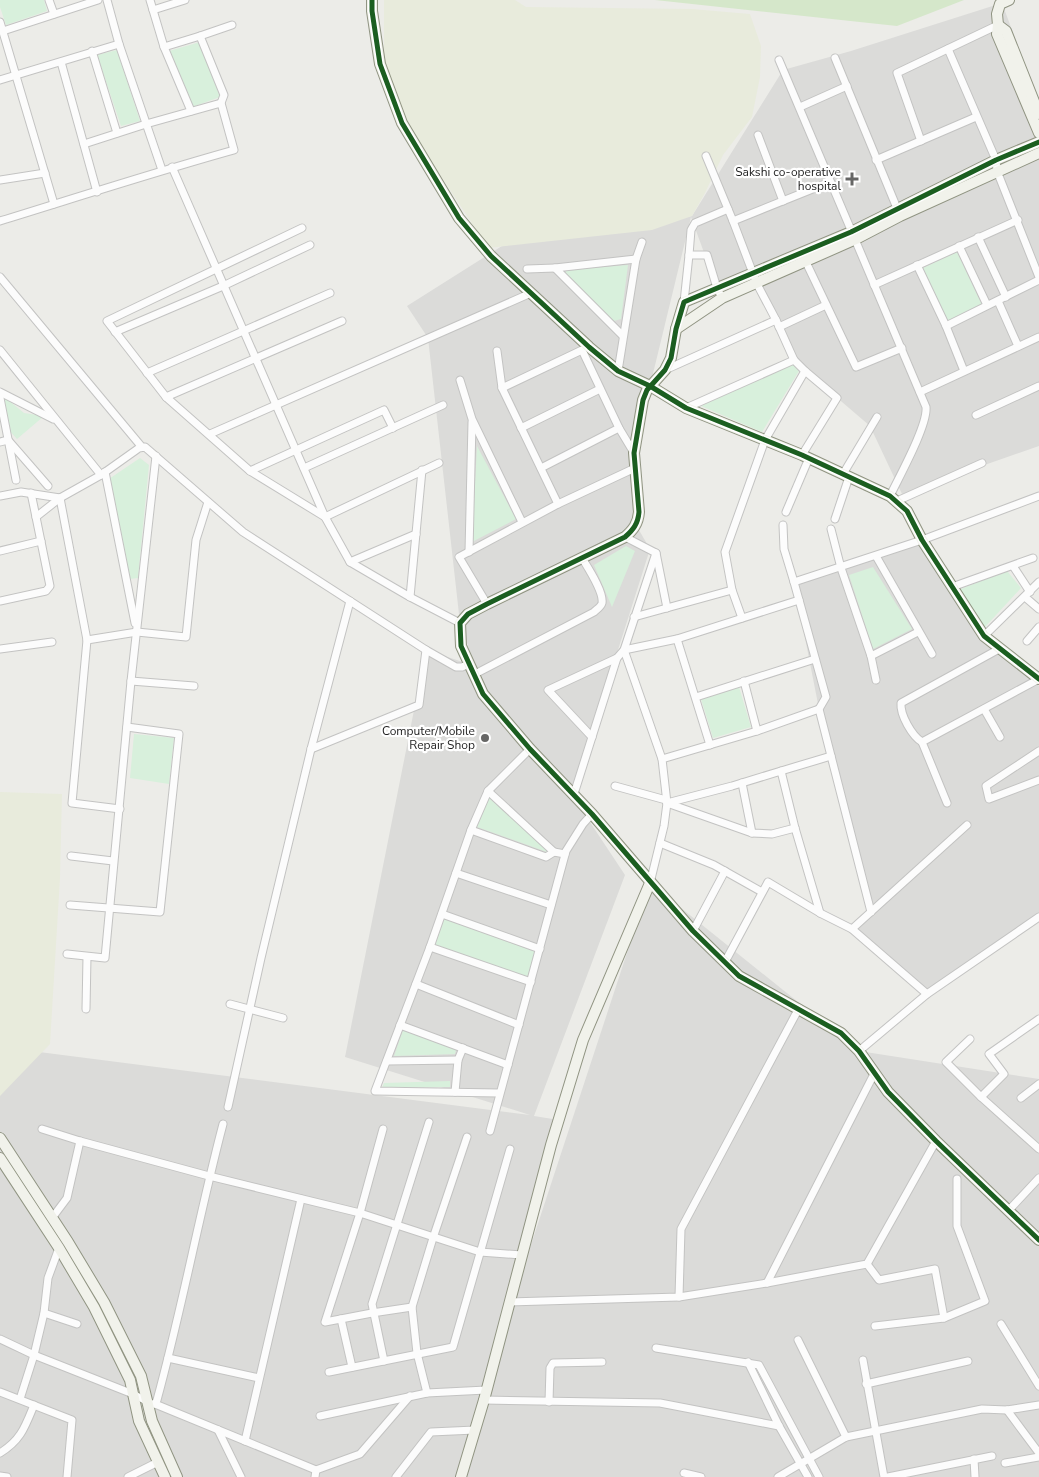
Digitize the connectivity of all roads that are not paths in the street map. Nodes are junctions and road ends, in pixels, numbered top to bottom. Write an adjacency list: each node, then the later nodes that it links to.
1 (49, 0): 9 (street)
2 (98, 0): 9 (street)
3 (107, 0): 15 (street)
4 (150, 0): 8 (street)
5 (185, 0): 8 (street)
6 (372, 0): 74 (street)
7 (1009, 0): 12 (street)
8 (153, 10): 16 (street)
9 (54, 14): 13 (street)
10 (0, 22): 13 (street)
11 (232, 24): 14 (street)
12 (998, 25): 17 (street); 28 (street); 32 (street)
13 (3, 31): 22 (street)
14 (200, 36): 16 (street); 25 (street)
15 (118, 44): 18 (street); 30 (street)
16 (164, 47): 27 (street)
17 (948, 49): 29 (street); 34 (street)
18 (92, 51): 21 (street); 31 (street)
19 (835, 58): 24 (street)
20 (779, 60): 26 (street)
21 (61, 62): 22 (street); 36 (street)
22 (17, 75): 23 (street); 44 (street)
23 (0, 80)
24 (847, 86): 26 (street); 39 (street)
25 (221, 103): 27 (street); 41 (street)
26 (800, 107): 46 (street)
27 (190, 111): 30 (street)
28 (1039, 114)
29 (976, 117): 34 (street); 40 (street)
30 (146, 124): 31 (street); 42 (street)
31 (117, 133): 36 (street)
32 (1039, 133)
33 (758, 135): 48 (street)
34 (921, 142): 39 (street)
35 (1039, 142): 40 (street)
36 (84, 144): 47 (street)
37 (1039, 153): 43 (street)
38 (706, 156): 50 (street)
39 (876, 160): 51 (street)
40 (996, 160): 43 (street); 51 (street)
41 (172, 167): 42 (street); 65 (street)
42 (162, 170): 47 (street)
43 (997, 171): 51 (street); 52 (street)
44 (45, 173): 45 (street); 49 (street)
45 (0, 180)
46 (830, 182): 48 (street); 56 (street)
47 (97, 192): 49 (street)
48 (783, 201): 54 (street)
49 (54, 204): 53 (street)
50 (728, 208): 54 (street); 61 (street)
51 (898, 212): 56 (street)
52 (1018, 220): 57 (street); 68 (street)
53 (0, 221)
54 (733, 221): 69 (street)
55 (302, 228): 65 (street)
56 (853, 236): 63 (street); 69 (street); 71 (street)
57 (978, 237): 60 (street); 76 (street)
58 (642, 242): 62 (street)
59 (310, 245): 72 (street)
60 (959, 246): 64 (street); 80 (street)
61 (689, 255): 75 (street); 78 (street)
62 (636, 260): 66 (street); 87 (street)
63 (805, 260): 69 (street); 79 (street)
64 (917, 265): 71 (street); 83 (street)
65 (217, 268): 72 (street); 86 (street)
66 (555, 268): 67 (street); 87 (street)
67 (527, 269)
68 (1039, 278): 76 (street)
69 (755, 279): 75 (street); 82 (street)
70 (1, 281): 124 (street)
71 (874, 285): 90 (street)
72 (223, 286): 85 (street); 86 (street)
73 (330, 293): 85 (street)
74 (531, 293): 91 (street); 110 (street)
75 (720, 293): 78 (street); 84 (street)
76 (1006, 297): 77 (street)
77 (998, 300): 80 (street); 89 (street)
78 (684, 302): 84 (street)
79 (826, 305): 82 (street); 90 (street)
80 (987, 305): 83 (street)
81 (342, 321): 94 (street)
82 (778, 324): 95 (street); 96 (street)
83 (946, 326): 98 (street)
84 (676, 328): 96 (street)
85 (243, 330): 94 (street); 100 (street)
86 (115, 332): 100 (street)
87 (623, 336): 99 (street)
88 (1039, 338): 89 (street)
89 (1018, 346): 98 (street)
90 (902, 348): 107 (street)
91 (585, 349): 99 (street); 104 (street); 105 (street)
92 (0, 350): 115 (street)
93 (497, 351): 104 (street)
94 (255, 359): 108 (street); 110 (street)
95 (794, 360): 97 (street); 112 (street)
96 (665, 370): 102 (street)
97 (805, 371): 122 (street); 128 (street)
98 (964, 371): 107 (street)
99 (618, 372): 102 (street)
100 (147, 373): 108 (street)
101 (460, 380): 116 (street)
102 (650, 386): 112 (street); 126 (street)
103 (1039, 386): 113 (street)
104 (502, 388): 118 (street)
105 (600, 389): 118 (street); 119 (street)
106 (0, 392): 115 (street)
107 (920, 392): 144 (street)
108 (166, 397): 120 (street)
109 (0, 398): 121 (street)
110 (275, 405): 120 (street); 125 (street)
111 (443, 405): 117 (street)
112 (686, 408): 122 (street)
113 (976, 415)
114 (877, 417): 137 (street)
115 (56, 420): 136 (street)
116 (472, 420): 151 (street); 159 (street)
117 (393, 428): 125 (street); 131 (street)
118 (521, 428): 132 (street)
119 (619, 428): 126 (street); 132 (street)
120 (210, 434): 135 (street)
121 (8, 440): 123 (street); 138 (street); 139 (street)
122 (765, 440): 128 (street); 170 (street)
123 (0, 442)
124 (142, 446): 127 (street); 136 (street)
125 (296, 450): 131 (street); 135 (street)
126 (634, 453): 133 (street)
127 (156, 456): 145 (street); 183 (street)
128 (805, 457): 137 (street); 147 (street)
129 (440, 463): 134 (street)
130 (982, 463): 144 (street)
131 (304, 468): 148 (street)
132 (541, 468): 146 (street)
133 (635, 468): 146 (street); 155 (street)
134 (422, 470): 148 (street); 154 (street)
135 (250, 471): 148 (street)
136 (103, 473): 143 (street); 183 (street)
137 (846, 475): 144 (street); 150 (street)
138 (16, 480)
139 (48, 486)
140 (31, 493): 141 (street); 143 (street); 149 (street)
141 (0, 496)
142 (1039, 496): 156 (street)
143 (60, 498): 149 (street); 187 (street)
144 (893, 498): 156 (street)
145 (208, 502): 173 (street); 183 (street)
146 (558, 504): 151 (street)
147 (786, 512)
148 (325, 516): 164 (street)
149 (36, 517): 157 (street)
150 (835, 519)
151 (522, 522): 159 (street)
152 (783, 525): 167 (street)
153 (830, 529): 166 (street)
154 (416, 534): 164 (street); 172 (street)
155 (625, 537): 160 (street); 162 (street)
156 (922, 540): 161 (street); 169 (street)
157 (41, 541): 158 (street); 175 (street)
158 (0, 551)
159 (469, 552): 176 (street)
160 (656, 553): 177 (street); 179 (street)
161 (876, 556): 166 (street); 184 (street)
162 (582, 558): 176 (street); 199 (street)
163 (1033, 558): 165 (street)
164 (350, 562): 172 (street)
165 (1013, 566): 169 (street); 171 (street)
166 (841, 568): 167 (street); 195 (street)
167 (794, 582): 174 (street)
168 (1039, 582): 171 (street)
169 (952, 587): 185 (street)
170 (732, 590): 177 (street); 180 (street)
171 (1028, 595): 178 (street); 185 (street)
172 (410, 598): 181 (street)
173 (350, 600): 192 (street); 214 (street)
174 (799, 600): 180 (street); 197 (street)
175 (0, 601)
176 (487, 604): 181 (street)
177 (667, 608): 179 (street)
178 (1039, 609)
179 (634, 617): 193 (street)
180 (742, 618): 186 (street)
181 (460, 623): 198 (street)
182 (1039, 628): 188 (street)
183 (137, 632): 187 (street); 202 (street)
184 (918, 632): 194 (street); 195 (street)
185 (984, 636): 191 (street)
186 (677, 639): 193 (street); 205 (street)
187 (88, 640): 227 (street)
188 (1027, 641)
189 (52, 642): 190 (street)
190 (0, 649)
191 (999, 649): 200 (street); 212 (street)
192 (426, 650): 198 (street); 214 (street)
193 (624, 650): 196 (street); 218 (street)
194 (932, 654)
195 (871, 656): 201 (street)
196 (617, 658): 211 (street); 211 (street)
197 (815, 659): 203 (street); 206 (street)
198 (469, 664): 199 (street)
199 (475, 674): 215 (street)
200 (1039, 679): 207 (street)
201 (876, 680)
202 (131, 681): 204 (street); 208 (street)
203 (744, 681): 205 (street); 209 (street)
204 (194, 686)
205 (696, 697): 213 (street)
206 (820, 709): 209 (street); 217 (street)
207 (984, 709): 210 (street); 212 (street)
208 (127, 727): 227 (street); 244 (street)
209 (757, 731): 213 (street)
210 (1000, 737)
211 (592, 738): 224 (street)
212 (922, 742): 226 (street)
213 (710, 745): 218 (street)
214 (311, 749): 262 (street)
215 (530, 749): 223 (street); 224 (street)
216 (1039, 751): 220 (street)
217 (831, 756): 219 (street); 245 (street)
218 (662, 759): 225 (street)
219 (781, 771): 221 (street); 230 (street)
220 (1039, 780)
221 (742, 783): 225 (street); 232 (street)
222 (615, 786): 225 (street)
223 (488, 791): 231 (street); 234 (street)
224 (574, 794): 228 (street)
225 (666, 801): 232 (street); 233 (street)
226 (947, 803)
227 (120, 809): 237 (street)
228 (592, 814): 235 (street); 240 (street)
229 (967, 826): 245 (street)
230 (795, 828): 232 (street); 247 (street)
231 (472, 830): 234 (street); 239 (street)
232 (752, 833)
233 (660, 843): 238 (street); 240 (street)
234 (554, 852): 235 (street)
235 (565, 854): 243 (street)
236 (71, 856): 237 (street)
237 (113, 861): 244 (street)
238 (725, 871): 241 (street); 250 (street)
239 (456, 872): 243 (street); 246 (street)
240 (650, 883): 250 (street); 304 (street)
241 (762, 892): 247 (street); 255 (street)
242 (70, 905): 244 (street)
243 (552, 906): 252 (street)
244 (110, 908): 254 (street)
245 (871, 912): 249 (street)
246 (442, 914): 251 (street); 252 (street)
247 (820, 914): 249 (street)
248 (1039, 917): 258 (street)
249 (852, 929): 258 (street)
250 (692, 931): 255 (street)
251 (430, 947): 256 (street); 257 (street)
252 (540, 949): 256 (street)
253 (66, 954): 254 (street)
254 (87, 956): 261 (street)
255 (725, 962): 260 (street)
256 (531, 982): 265 (street)
257 (416, 984): 265 (street); 266 (street)
258 (927, 994): 269 (street)
259 (230, 1004): 262 (street)
260 (799, 1008): 269 (street); 307 (street)
261 (86, 1009)
262 (251, 1009): 263 (street); 279 (street)
263 (283, 1018)
264 (1039, 1019): 277 (street)
265 (519, 1024): 272 (street)
266 (400, 1025): 268 (street); 271 (street)
267 (970, 1039): 277 (street)
268 (463, 1048): 270 (street); 272 (street)
269 (859, 1051): 273 (street)
270 (458, 1060): 271 (street); 275 (street)
271 (387, 1061): 275 (street)
272 (508, 1065): 276 (street)
273 (875, 1072): 288 (street); 306 (street)
274 (1039, 1084): 278 (street)
275 (455, 1092): 276 (street)
276 (499, 1093): 284 (street)
277 (980, 1097): 290 (street)
278 (1021, 1098)
279 (228, 1107)
280 (429, 1122): 299 (street)
281 (223, 1124): 292 (street)
282 (42, 1129): 287 (street)
283 (384, 1129): 297 (street)
284 (490, 1131)
285 (467, 1137): 300 (street)
286 (0, 1138): 298 (street)
287 (80, 1141): 292 (street); 298 (street)
288 (936, 1141): 296 (street); 305 (street)
289 (510, 1149): 303 (street)
290 (1039, 1149)
291 (0, 1158): 302 (street)
292 (210, 1176): 295 (street); 322 (street)
293 (1039, 1178): 296 (street)
294 (957, 1179): 312 (street)
295 (301, 1199): 297 (street); 330 (street)
296 (1010, 1210): 301 (street)
297 (360, 1213): 299 (street); 313 (street)
298 (52, 1218): 340 (street)
299 (395, 1226): 300 (street); 310 (street)
300 (433, 1238): 303 (street); 309 (street)
301 (1039, 1240)
302 (59, 1248): 311 (street); 335 (street)
303 (480, 1252): 304 (street); 320 (street)
304 (522, 1255): 308 (street)
305 (866, 1264): 306 (street); 312 (street)
306 (767, 1283): 307 (street)
307 (679, 1297): 308 (street)
308 (509, 1302): 336 (street)
309 (412, 1307): 310 (street); 320 (street)
310 (372, 1312): 313 (street); 324 (street)
311 (44, 1313): 314 (street); 321 (street)
312 (944, 1318): 316 (street)
313 (341, 1319): 328 (street)
314 (77, 1324)
315 (1001, 1324): 332 (street)
316 (875, 1326)
317 (0, 1339): 321 (street)
318 (798, 1340): 349 (street)
319 (656, 1348): 327 (street)
320 (417, 1353): 324 (street); 334 (street)
321 (34, 1355): 335 (street); 338 (street)
322 (168, 1358): 330 (street); 340 (street)
323 (863, 1360): 331 (street)
324 (384, 1361): 328 (street)
325 (968, 1361): 331 (street)
326 (602, 1362): 339 (street)
327 (748, 1362): 345 (street); 356 (street)
328 (352, 1367): 329 (street)
329 (329, 1372)
330 (259, 1378): 350 (street)
331 (866, 1384): 348 (street)
332 (1039, 1386)
333 (0, 1392): 338 (street)
334 (427, 1393): 336 (street); 337 (street)
335 (134, 1394): 340 (street); 357 (street)
336 (485, 1395): 339 (street); 347 (street)
337 (410, 1396): 344 (street); 361 (street)
338 (20, 1399): 341 (street)
339 (549, 1402): 345 (street)
340 (151, 1403): 346 (street); 368 (street)
341 (34, 1405): 352 (street); 365 (street)
342 (1039, 1405): 343 (street)
343 (1007, 1410): 348 (street); 351 (street)
344 (320, 1416)
345 (779, 1426): 359 (street)
346 (218, 1430): 350 (street); 369 (street)
347 (475, 1430): 360 (street); 372 (street)
348 (876, 1431): 349 (street); 377 (street)
349 (846, 1436): 356 (street)
350 (245, 1441): 361 (street)
351 (1039, 1453)
352 (0, 1454)
353 (992, 1456): 355 (street)
354 (1039, 1457): 358 (street)
355 (974, 1459): 378 (street); 379 (street)
356 (809, 1460): 359 (street); 376 (street)
357 (158, 1462): 366 (street); 367 (street)
358 (1005, 1463)
359 (800, 1464): 374 (street); 375 (street)
360 (406, 1465): 370 (street); 371 (street)
361 (316, 1473)
362 (684, 1473): 373 (street)
363 (0, 1476): 364 (street)
364 (7, 1477)
365 (66, 1477)
366 (128, 1477)
367 (165, 1477)
368 (177, 1477)
369 (241, 1477)
370 (396, 1477)
371 (403, 1477)
372 (461, 1477)
373 (701, 1477)
374 (778, 1477)
375 (808, 1477)
376 (819, 1477)
377 (884, 1477)
378 (888, 1477)
379 (975, 1477)

